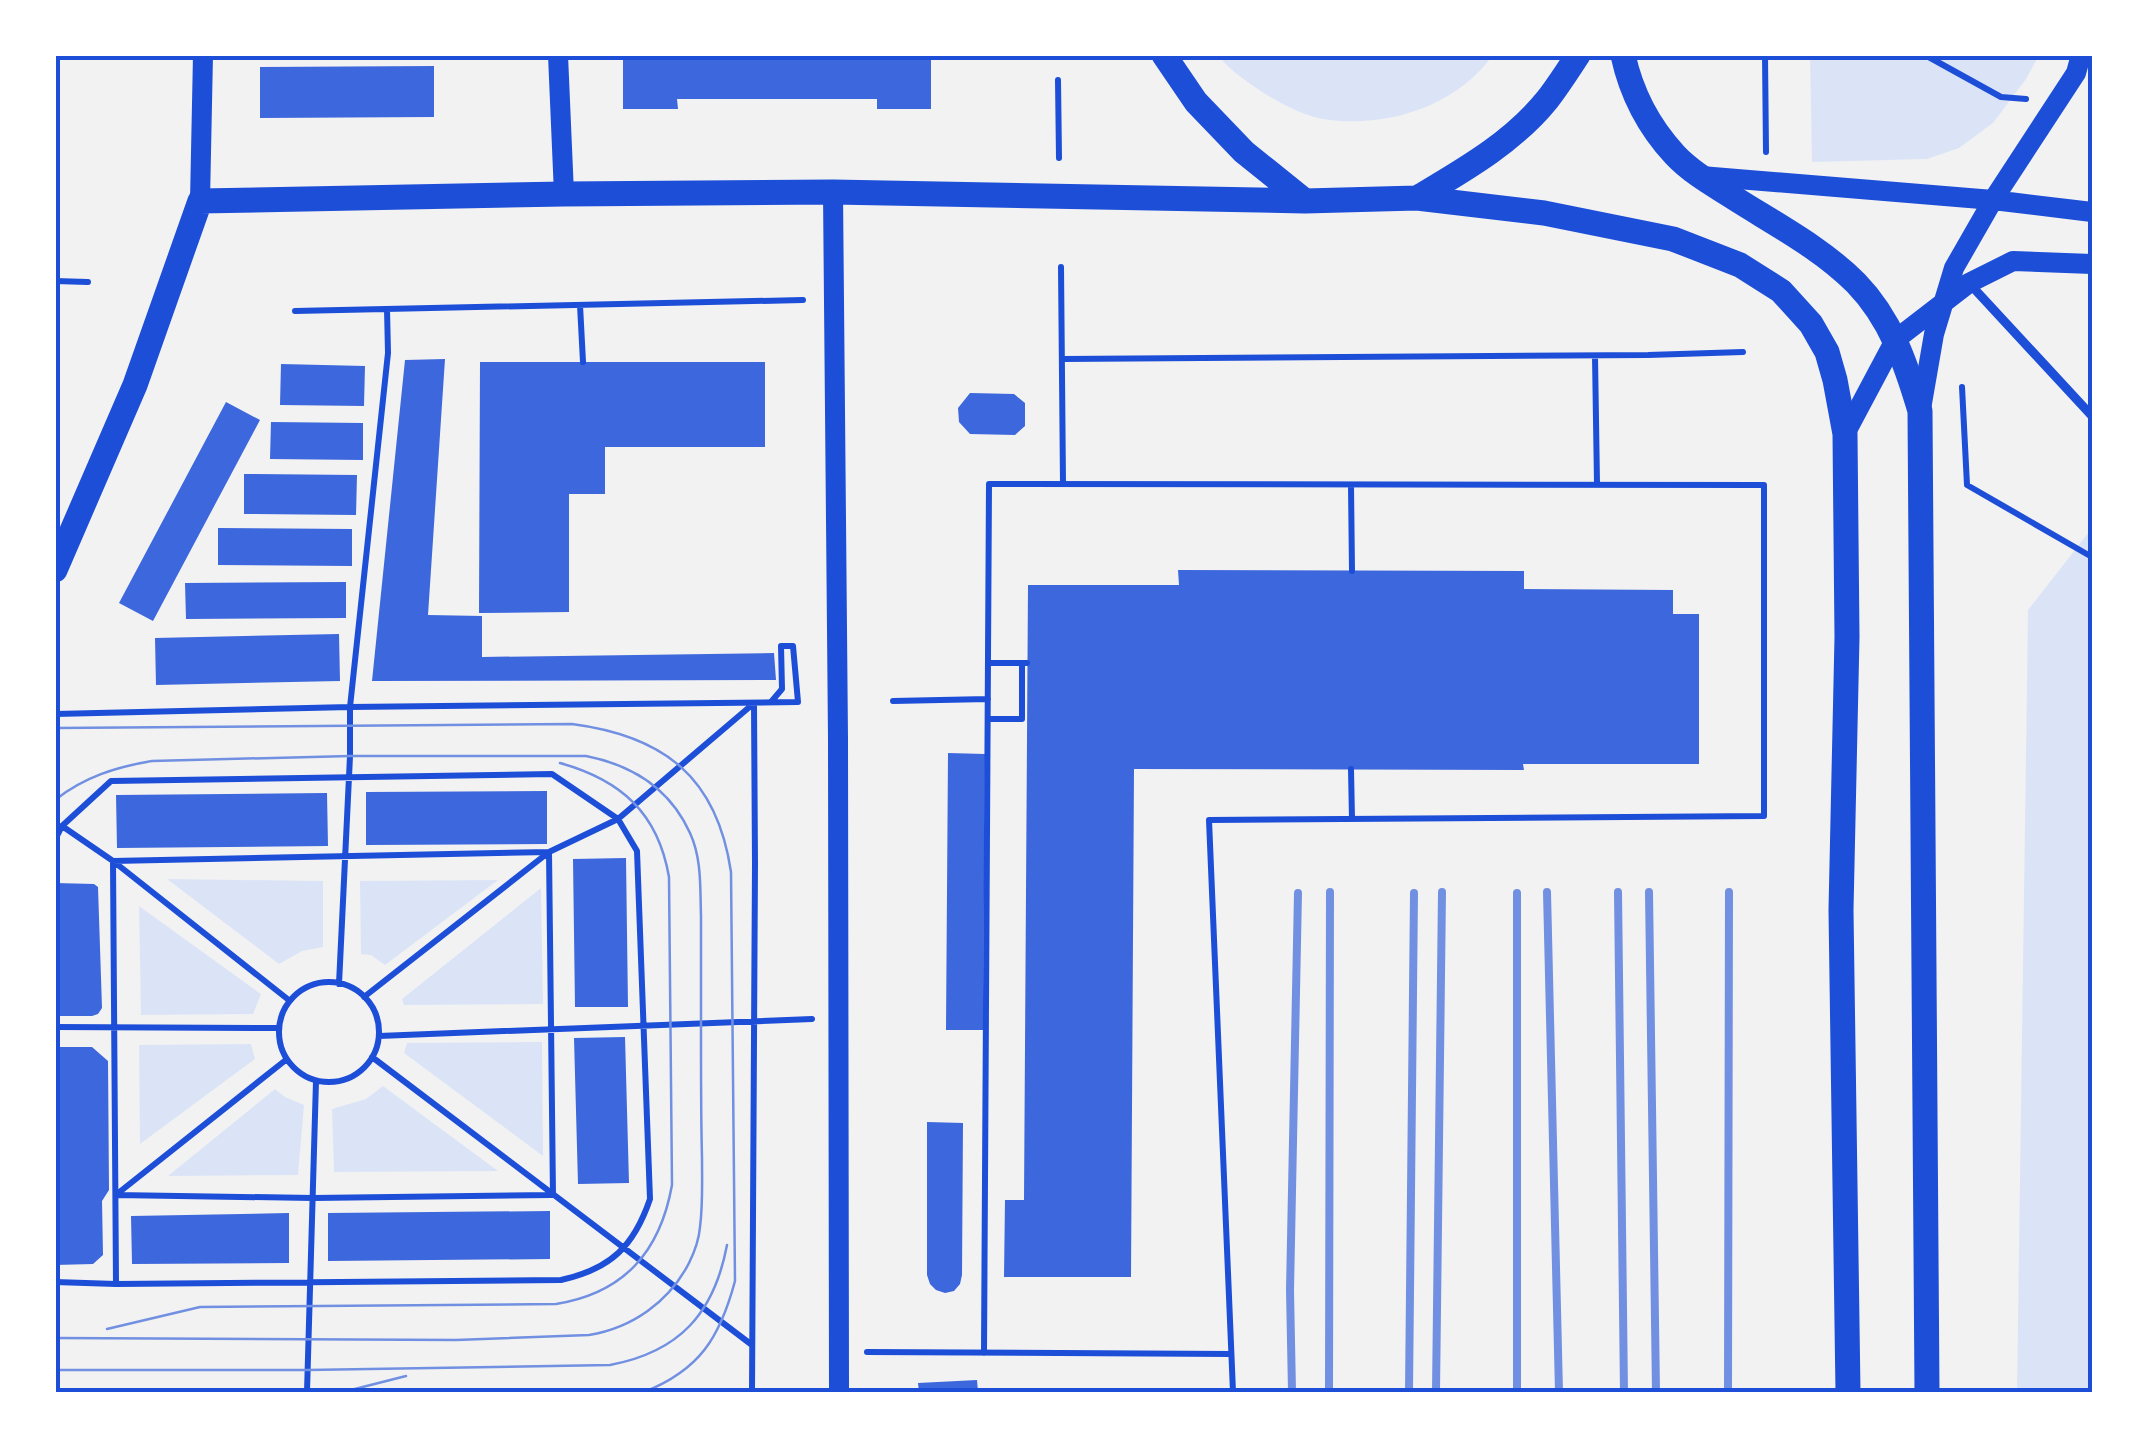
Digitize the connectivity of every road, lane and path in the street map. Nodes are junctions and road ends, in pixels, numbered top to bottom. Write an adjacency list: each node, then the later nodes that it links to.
1 (202, 55): 18 (main road)
2 (558, 55): 15 (main road)
3 (1164, 55): 19 (main road)
4 (1578, 55): 16 (main road)
5 (1622, 55): 13 (main road)
6 (1765, 55): 12 (path)
7 (1925, 55): 10 (path)
8 (2081, 55): 10 (main road)
9 (1058, 80): 11 (path)
10 (2056, 102): 17 (main road)
11 (1059, 158)
12 (1766, 163)
13 (1699, 176): 17 (main road); 31 (main road)
14 (834, 192): 15 (main road); 19 (main road); 26 (main road)
15 (564, 194): 18 (main road)
16 (1418, 198): 19 (main road); 39 (main road)
17 (1992, 200): 20 (main road); 23 (main road)
18 (200, 201): 44 (main road)
19 (1305, 201)
20 (2092, 212)
21 (2092, 264): 23 (main road)
22 (1060, 267): 34 (path)
23 (1961, 275): 27 (main road); 38 (street)
24 (55, 281): 25 (path)
25 (88, 282)
26 (833, 300): 28 (path); 66 (main road)
27 (1944, 300): 31 (main road); 37 (main road)
28 (580, 305): 29 (path); 35 (path)
29 (387, 308): 30 (path); 51 (path)
30 (295, 311)
31 (1895, 340): 37 (main road); 39 (main road)
32 (1743, 352): 33 (path)
33 (1595, 356): 34 (path); 41 (path)
34 (1062, 359): 40 (path)
35 (583, 362)
36 (1962, 387): 43 (path)
37 (1920, 411): 93 (main road)
38 (2092, 416)
39 (1845, 434): 92 (main road)
40 (1063, 484): 42 (path); 46 (path)
41 (1597, 484): 42 (path); 57 (path)
42 (1351, 485): 45 (path)
43 (2092, 558)
44 (55, 570)
45 (1352, 571)
46 (988, 663): 47 (path); 53 (path)
47 (988, 699): 48 (path); 53 (path)
48 (893, 700)
49 (771, 702): 49 (path); 50 (path)
50 (754, 704): 51 (path); 56 (path); 67 (path)
51 (350, 707): 52 (path); 55 (path)
52 (55, 714)
53 (988, 720): 86 (path)
54 (1351, 769): 57 (path)
55 (349, 778): 56 (path); 58 (path); 61 (path)
56 (618, 819): 60 (path); 68 (path)
57 (1352, 819): 87 (path)
58 (62, 826): 59 (path); 62 (path)
59 (55, 840)
60 (549, 852): 61 (path); 64 (path); 72 (path)
61 (344, 854): 62 (path); 63 (path)
62 (113, 861): 65 (path); 70 (path)
63 (339, 984): 64 (path); 65 (path)
64 (364, 997): 73 (path)
65 (290, 1001): 71 (path)
66 (838, 1018): 67 (path); 85 (main road)
67 (754, 1021): 68 (path); 84 (path)
68 (645, 1025): 72 (path); 80 (path)
69 (55, 1026): 70 (path)
70 (116, 1027): 71 (path); 78 (path)
71 (279, 1028): 75 (path)
72 (551, 1028): 73 (path); 77 (path)
73 (379, 1036): 74 (path)
74 (372, 1057): 76 (path); 77 (path)
75 (287, 1059): 76 (path); 78 (path)
76 (316, 1081): 79 (path)
77 (553, 1194): 79 (path); 80 (path)
78 (116, 1195): 79 (path); 83 (path)
79 (313, 1198): 82 (path)
80 (624, 1249): 82 (path); 84 (path)
81 (55, 1282): 83 (path)
82 (310, 1283): 83 (path); 88 (path)
83 (116, 1284)
84 (752, 1346): 89 (path)
85 (838, 1352): 86 (path); 90 (main road)
86 (984, 1353): 87 (path)
87 (1231, 1354): 91 (path)
88 (306, 1392)
89 (752, 1392)
90 (839, 1392)
91 (1232, 1392)
92 (1848, 1392)
93 (1927, 1392)

